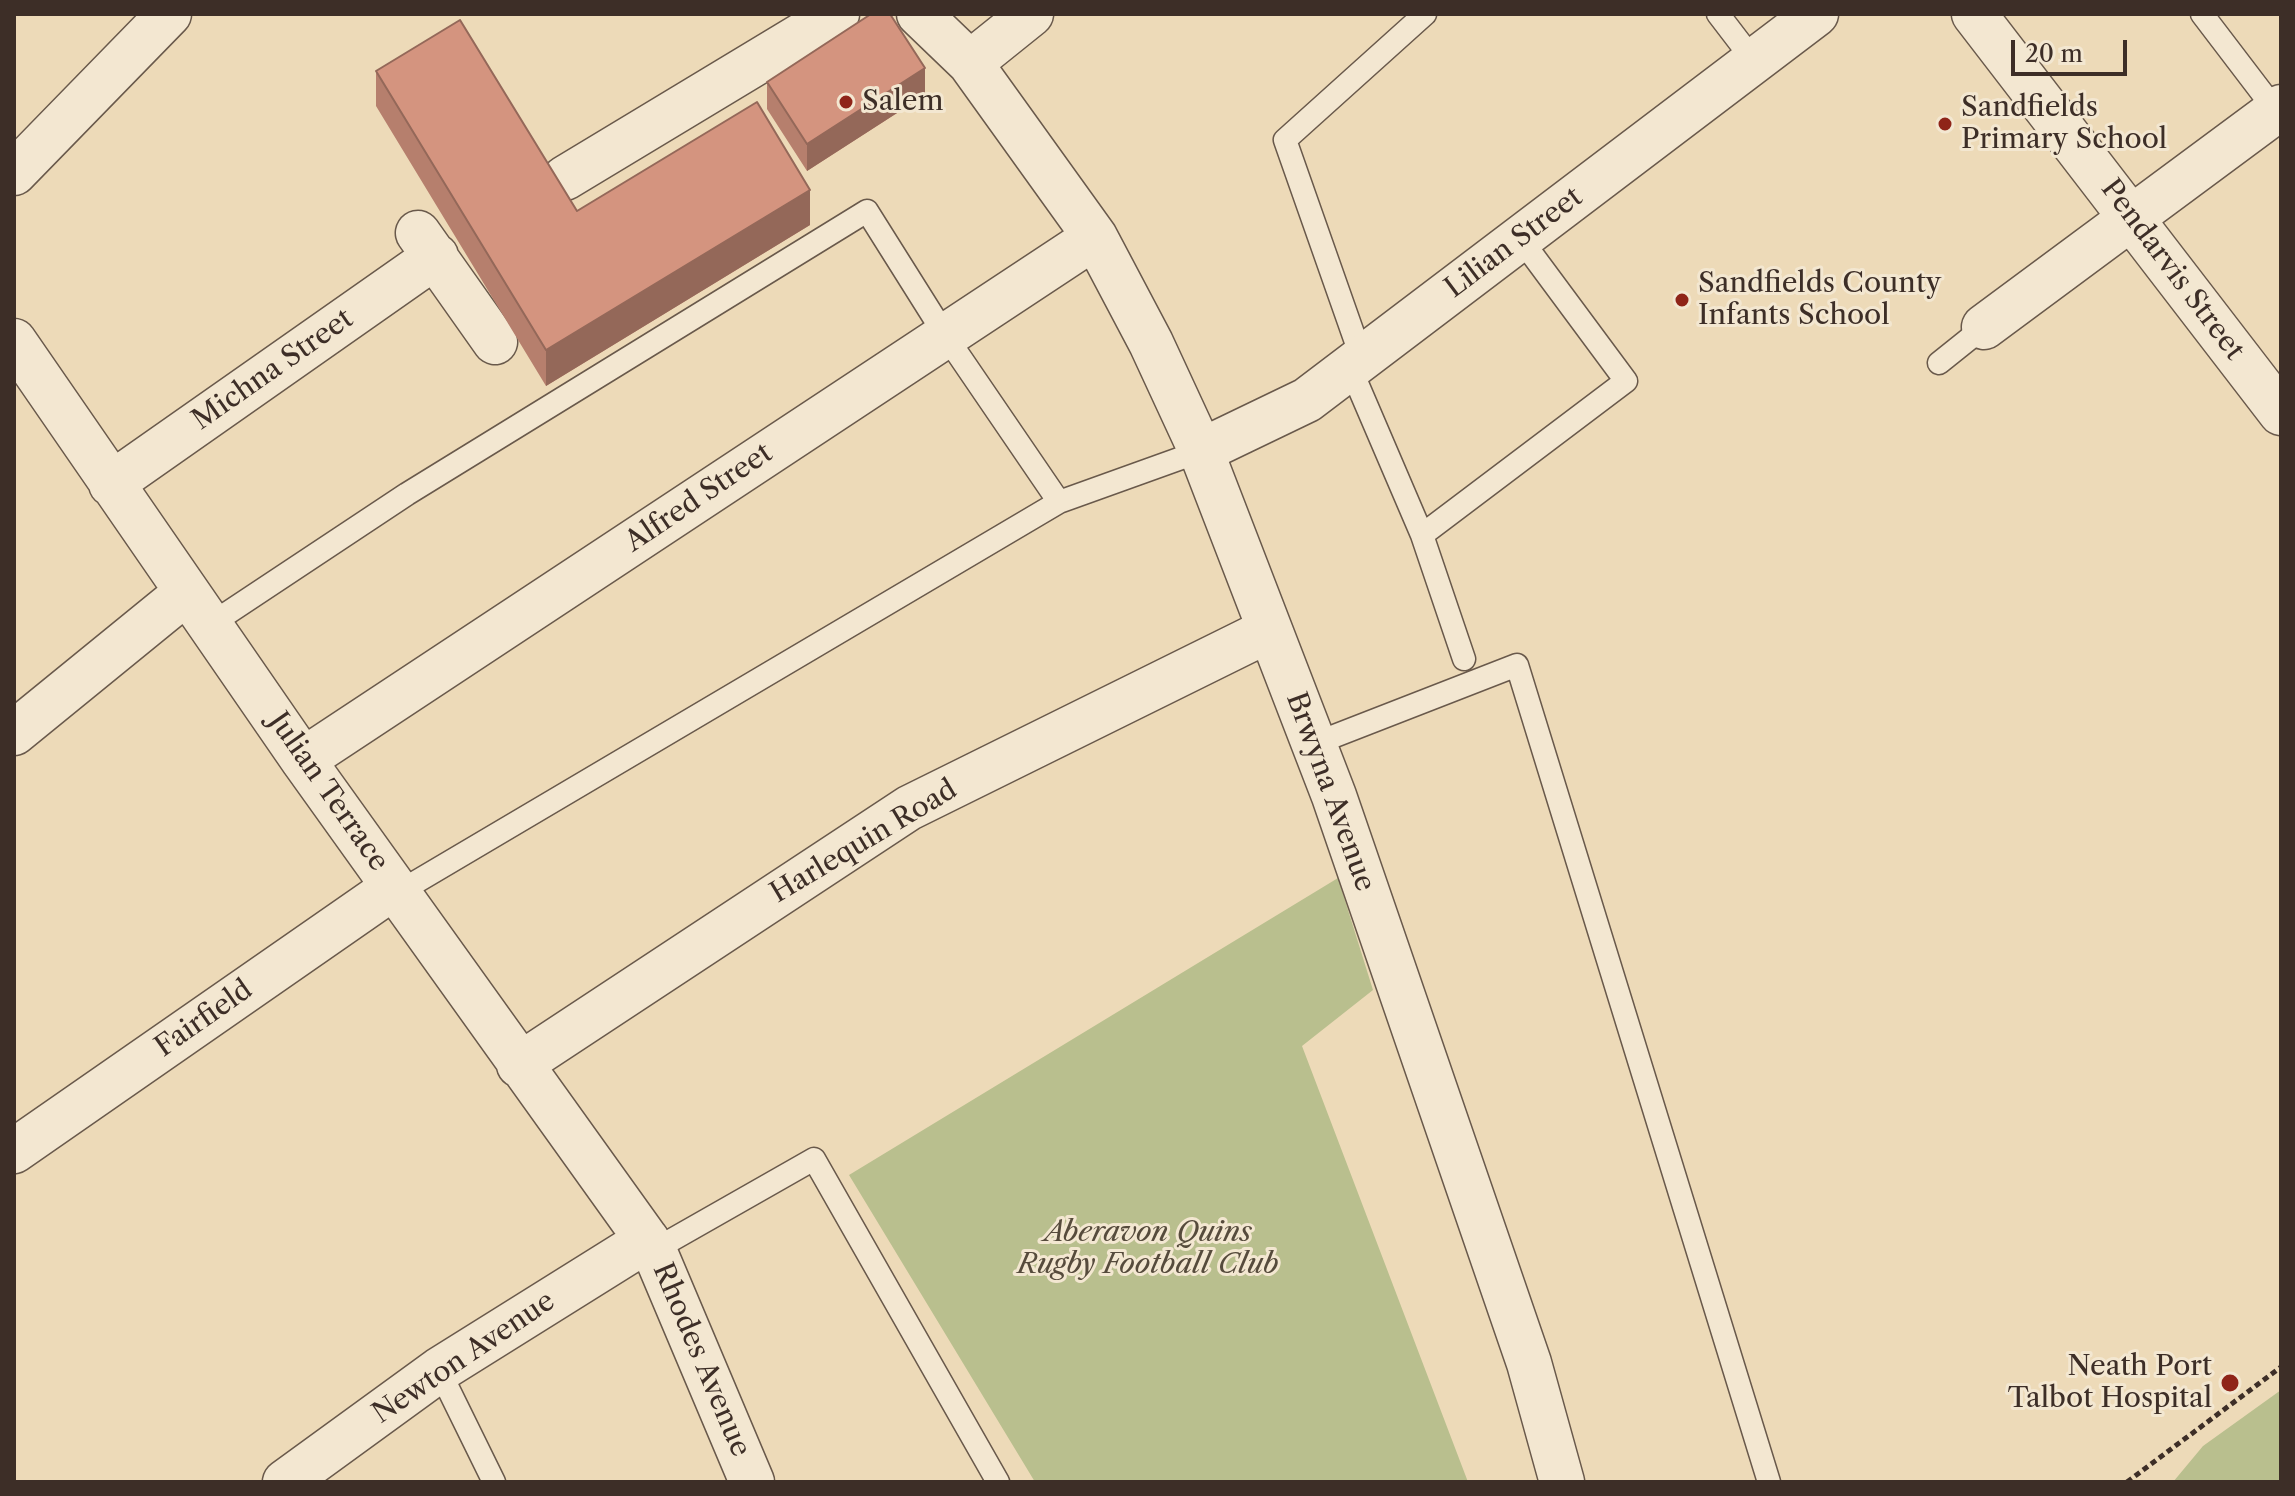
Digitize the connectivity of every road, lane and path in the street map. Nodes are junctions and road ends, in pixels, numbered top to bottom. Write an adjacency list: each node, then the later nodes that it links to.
1 (169, 14): 13 (street)
2 (837, 14): 14 (street)
3 (919, 14): 11 (street, Brwyna Avenue)
4 (1031, 14): 11 (street)
5 (1425, 14): 22 (lane)
6 (1718, 14): 10 (lane)
7 (1816, 14): 10 (street, Lilian Street)
8 (1974, 14): 15 (street, Pendarvis Street)
9 (2202, 14): 12 (lane)
10 (1754, 61): 17 (street, Lilian Street)
11 (970, 63): 16 (street, Brwyna Avenue)
12 (2279, 112): 15 (street)
13 (14, 173)
14 (565, 178)
15 (2131, 215): 18 (street); 24 (street, Pendarvis Street)
16 (1095, 237): 19 (street, Alfred Street); 25 (street, Brwyna Avenue)
17 (1520, 238): 22 (street, Lilian Street); 28 (lane)
18 (1984, 327): 23 (lane)
19 (945, 335): 27 (lane); 29 (lane); 34 (street, Alfred Street)
20 (14, 341): 26 (street, Julian Terrace)
21 (495, 342): 26 (street, Michna Street)
22 (1356, 363): 25 (street, Lilian Street); 28 (lane)
23 (1939, 363)
24 (2281, 413)
25 (1201, 451): 27 (lane); 30 (street, Brwyna Avenue)
26 (111, 484): 29 (street, Julian Terrace)
27 (1059, 502): 35 (lane)
28 (1422, 535): 31 (lane)
29 (199, 608): 32 (street); 34 (street, Julian Terrace)
30 (1269, 630): 33 (street, Brwyna Avenue); 36 (street, Harlequin Road)
31 (1464, 659)
32 (14, 733)
33 (1314, 744): 45 (street, Brwyna Avenue); 46 (lane)
34 (303, 760): 35 (street, Julian Terrace)
35 (396, 890): 36 (street, Julian Terrace); 37 (street, Fairfield)
36 (519, 1065): 38 (street, Julian Terrace)
37 (14, 1151)
38 (650, 1245): 40 (street, Newton Avenue); 43 (street, Rhodes Avenue); 44 (lane)
39 (2281, 1367): 47 (path)
40 (439, 1370): 41 (street, Newton Avenue); 42 (lane)
41 (285, 1482)
42 (494, 1482)
43 (752, 1482)
44 (998, 1482)
45 (1562, 1482)
46 (1769, 1482)
47 (2127, 1482)

